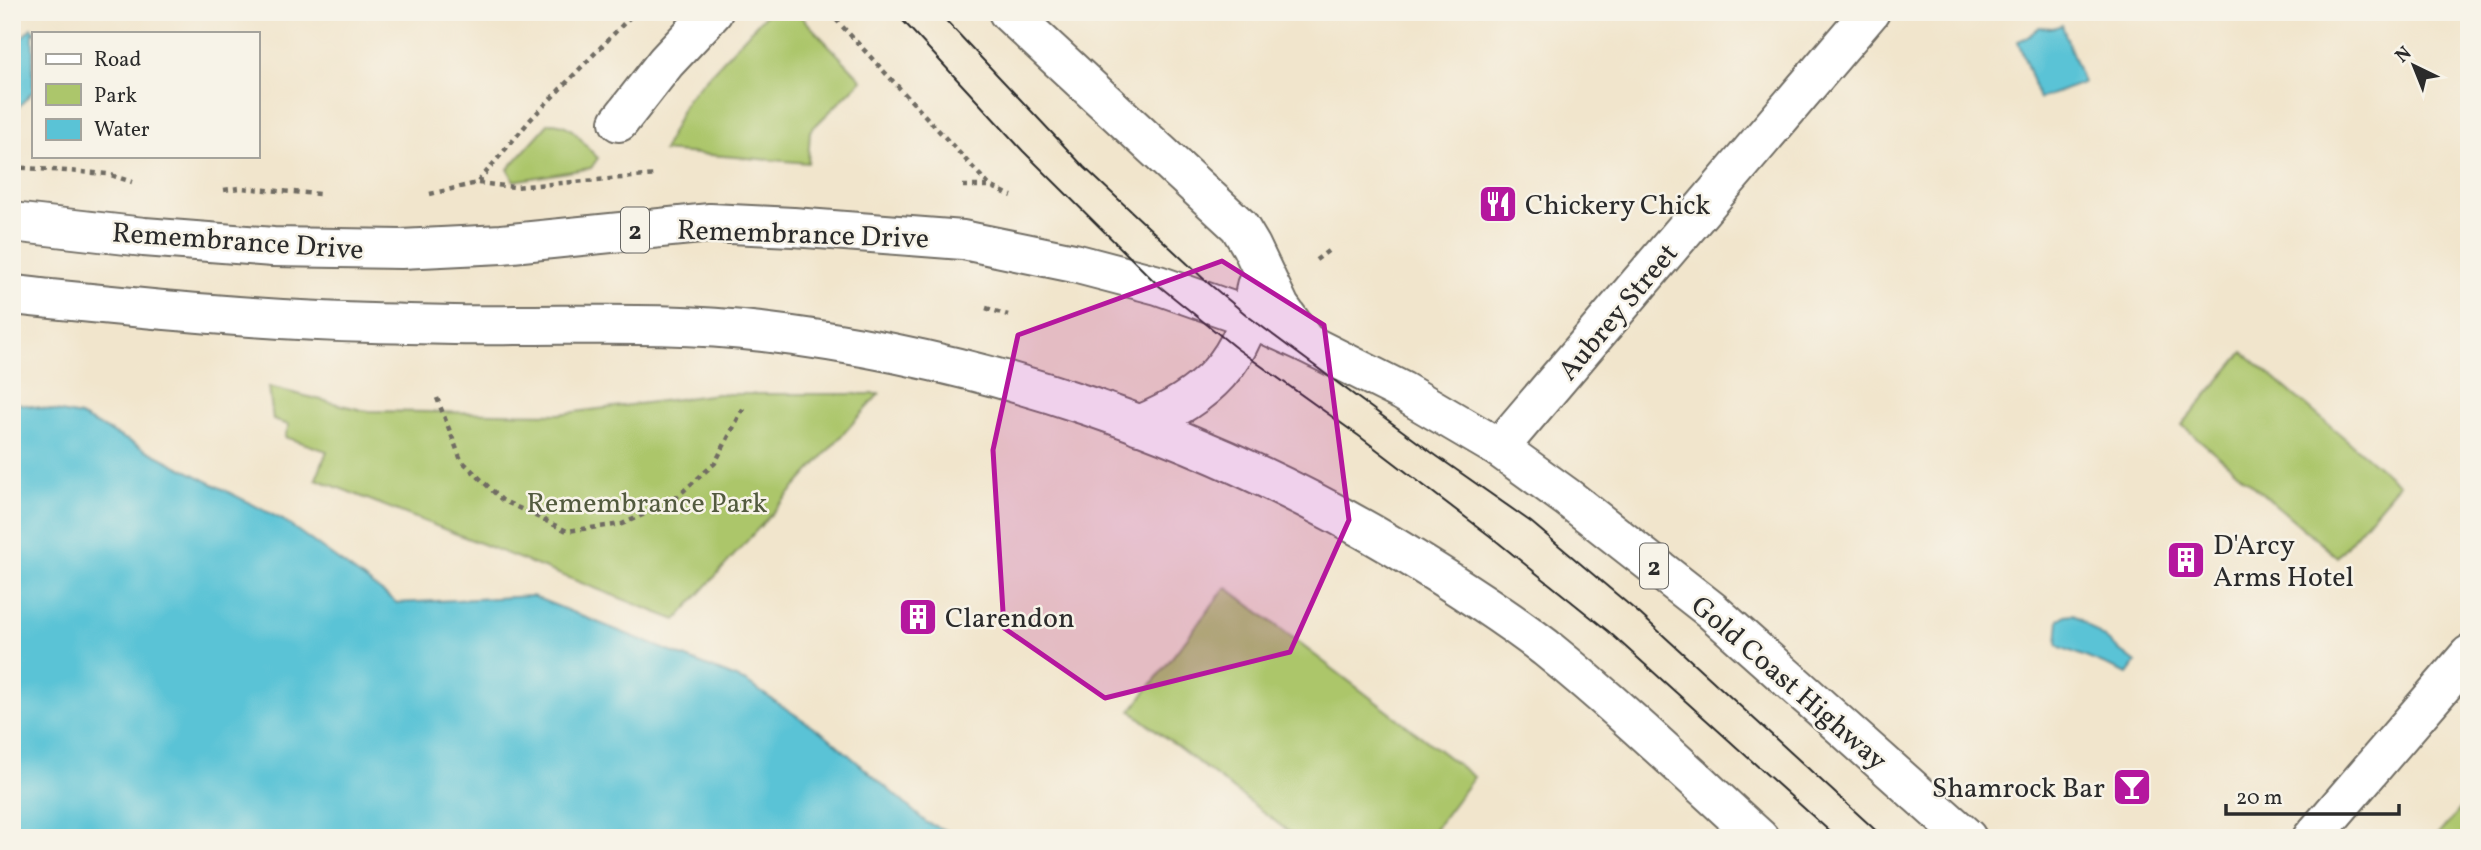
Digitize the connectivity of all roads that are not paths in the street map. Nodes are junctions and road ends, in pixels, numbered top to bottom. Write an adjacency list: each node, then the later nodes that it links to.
1 (713, 12): 4 (main road)
2 (1008, 12): 6 (main road)
3 (1870, 12): 11 (main road, Aubrey Street)
4 (619, 122)
5 (12, 222): 8 (main road, Remembrance Drive / 2)
6 (1254, 252): 8 (main road); 9 (main road)
7 (12, 295): 10 (main road)
8 (1249, 317): 9 (main road, Gold Coast Highway / 2); 10 (main road)
9 (1306, 343): 11 (main road, Gold Coast Highway / 2)
10 (1139, 425): 13 (main road)
11 (1499, 448): 14 (main road, Gold Coast Highway / 2)
12 (2469, 655): 15 (main road)
13 (1759, 838)
14 (1968, 838)
15 (2312, 838)

